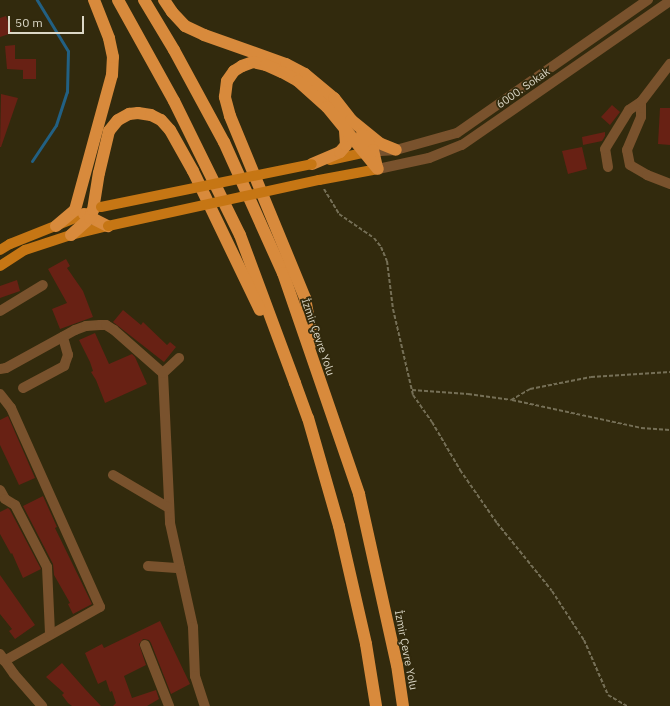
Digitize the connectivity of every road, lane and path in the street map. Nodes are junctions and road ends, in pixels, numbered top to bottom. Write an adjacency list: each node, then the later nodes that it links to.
1 (94, 0): 17 (highway)
2 (118, 0): 32 (highway)
3 (144, 0): 31 (highway, İzmir Çevre Yolu)
4 (164, 0): 9 (highway)
5 (648, 0): 10 (street, 6000. Sokak)
6 (670, 1): 14 (street, 6000. Sokak)
7 (670, 64): 8 (street)
8 (641, 102): 13 (street); 16 (street)
9 (348, 125): 10 (highway); 11 (highway); 12 (highway); 31 (highway)
10 (396, 150): 11 (street, 6000. Sokak)
11 (368, 152): 12 (main road); 14 (highway)
12 (312, 164): 18 (main road, bridge)
13 (608, 167)
14 (378, 169): 15 (main road)
15 (319, 180): 20 (main road, bridge); 34 (path)
16 (670, 184)
17 (79, 198): 18 (highway); 19 (highway)
18 (92, 212): 19 (main road); 20 (highway); 21 (highway); 32 (highway)
19 (56, 226): 22 (main road)
20 (108, 226): 21 (main road)
21 (71, 235): 23 (main road)
22 (0, 250)
23 (0, 266)
24 (43, 285): 25 (street)
25 (0, 311)
26 (63, 337): 28 (street); 30 (street); 33 (street)
27 (179, 358): 30 (street)
28 (0, 369)
29 (670, 372): 36 (path)
30 (163, 373): 40 (street)
31 (318, 376): 50 (highway, İzmir Çevre Yolu)
32 (295, 383): 49 (highway)
33 (23, 388)
34 (412, 390): 36 (path); 51 (path)
35 (0, 394): 43 (street)
36 (511, 400): 37 (path)
37 (670, 430)
38 (113, 474): 40 (street)
39 (0, 490): 43 (street)
40 (169, 508): 42 (street)
41 (148, 566): 42 (street)
42 (180, 568): 48 (street)
43 (50, 634): 45 (street)
44 (145, 645): 47 (street)
45 (2, 657): 46 (street)
46 (42, 706)
47 (169, 706)
48 (205, 706)
49 (376, 706)
50 (403, 706)
51 (627, 706)

